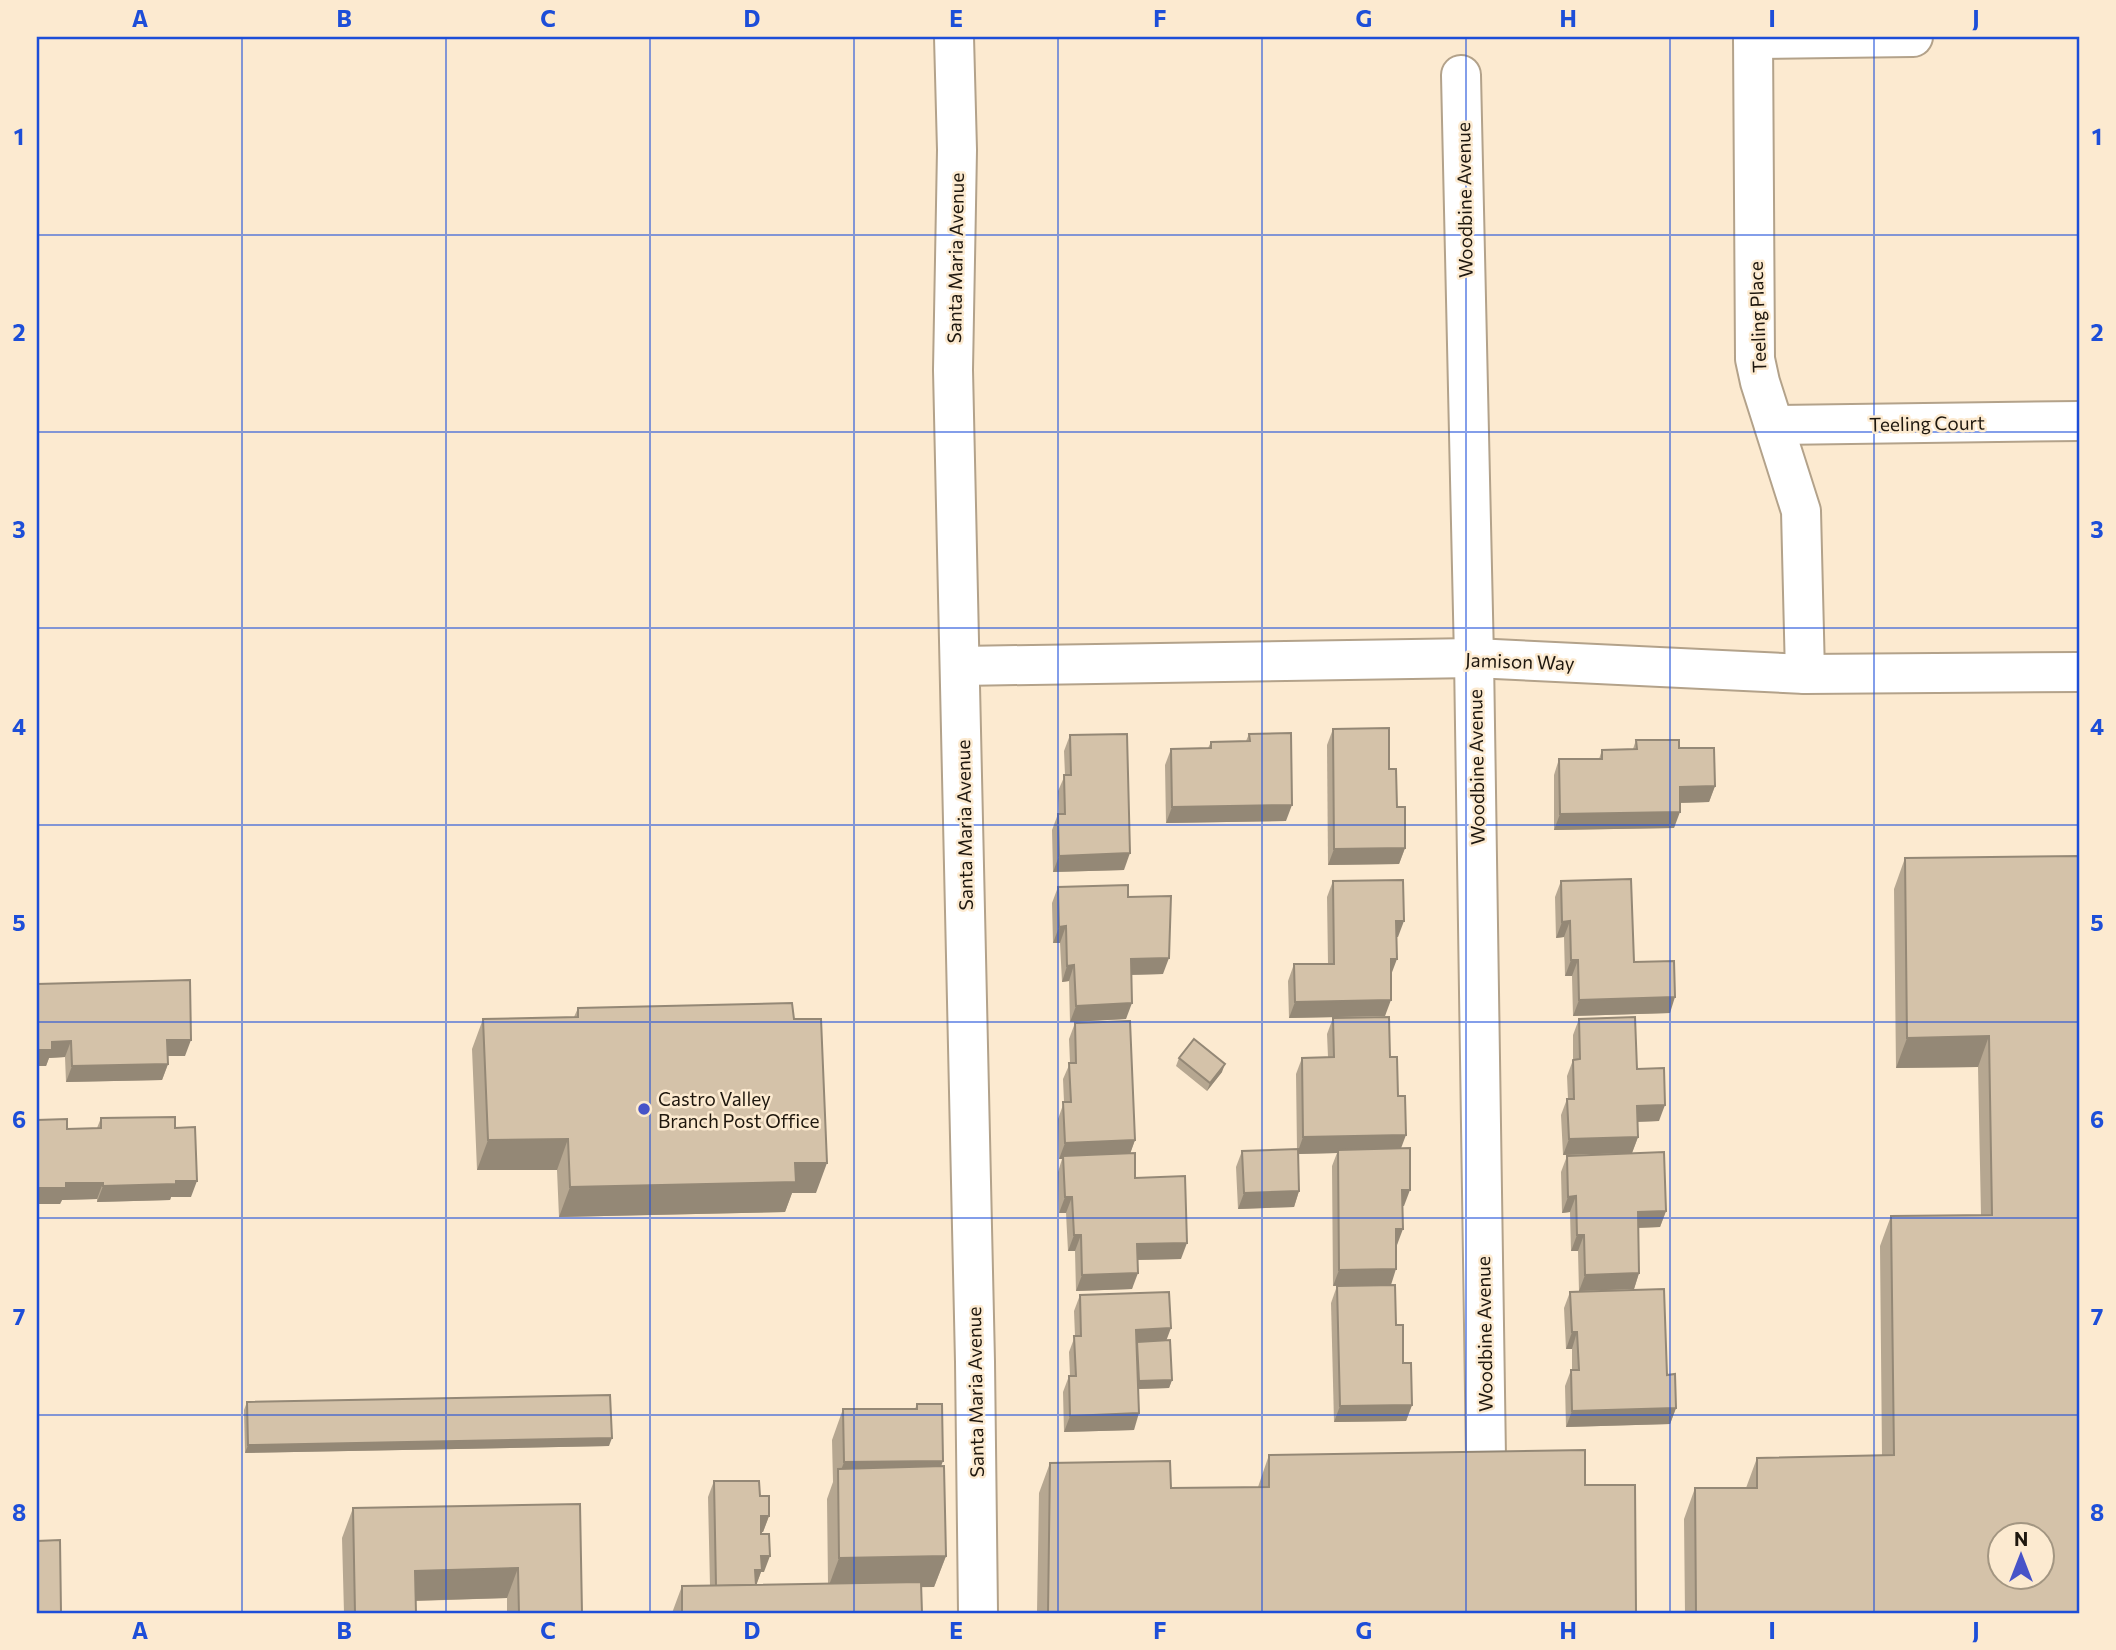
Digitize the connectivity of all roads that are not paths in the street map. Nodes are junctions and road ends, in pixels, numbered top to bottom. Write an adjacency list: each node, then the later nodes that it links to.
1 (954, 37): 8 (street, Santa Maria Avenue)
2 (1913, 37): 3 (street)
3 (1753, 38): 6 (street, Teeling Place)
4 (1461, 75): 7 (street, Woodbine Avenue)
5 (2079, 421): 6 (street, Teeling Court)
6 (1774, 425): 10 (street, Teeling Place)
7 (1474, 658): 8 (street, Jamison Way); 10 (street, Jamison Way); 11 (street, Woodbine Avenue)
8 (961, 666): 12 (street, Santa Maria Avenue)
9 (2079, 672): 10 (street, Jamison Way)
10 (1805, 674)
11 (1486, 1458)
12 (978, 1613)

